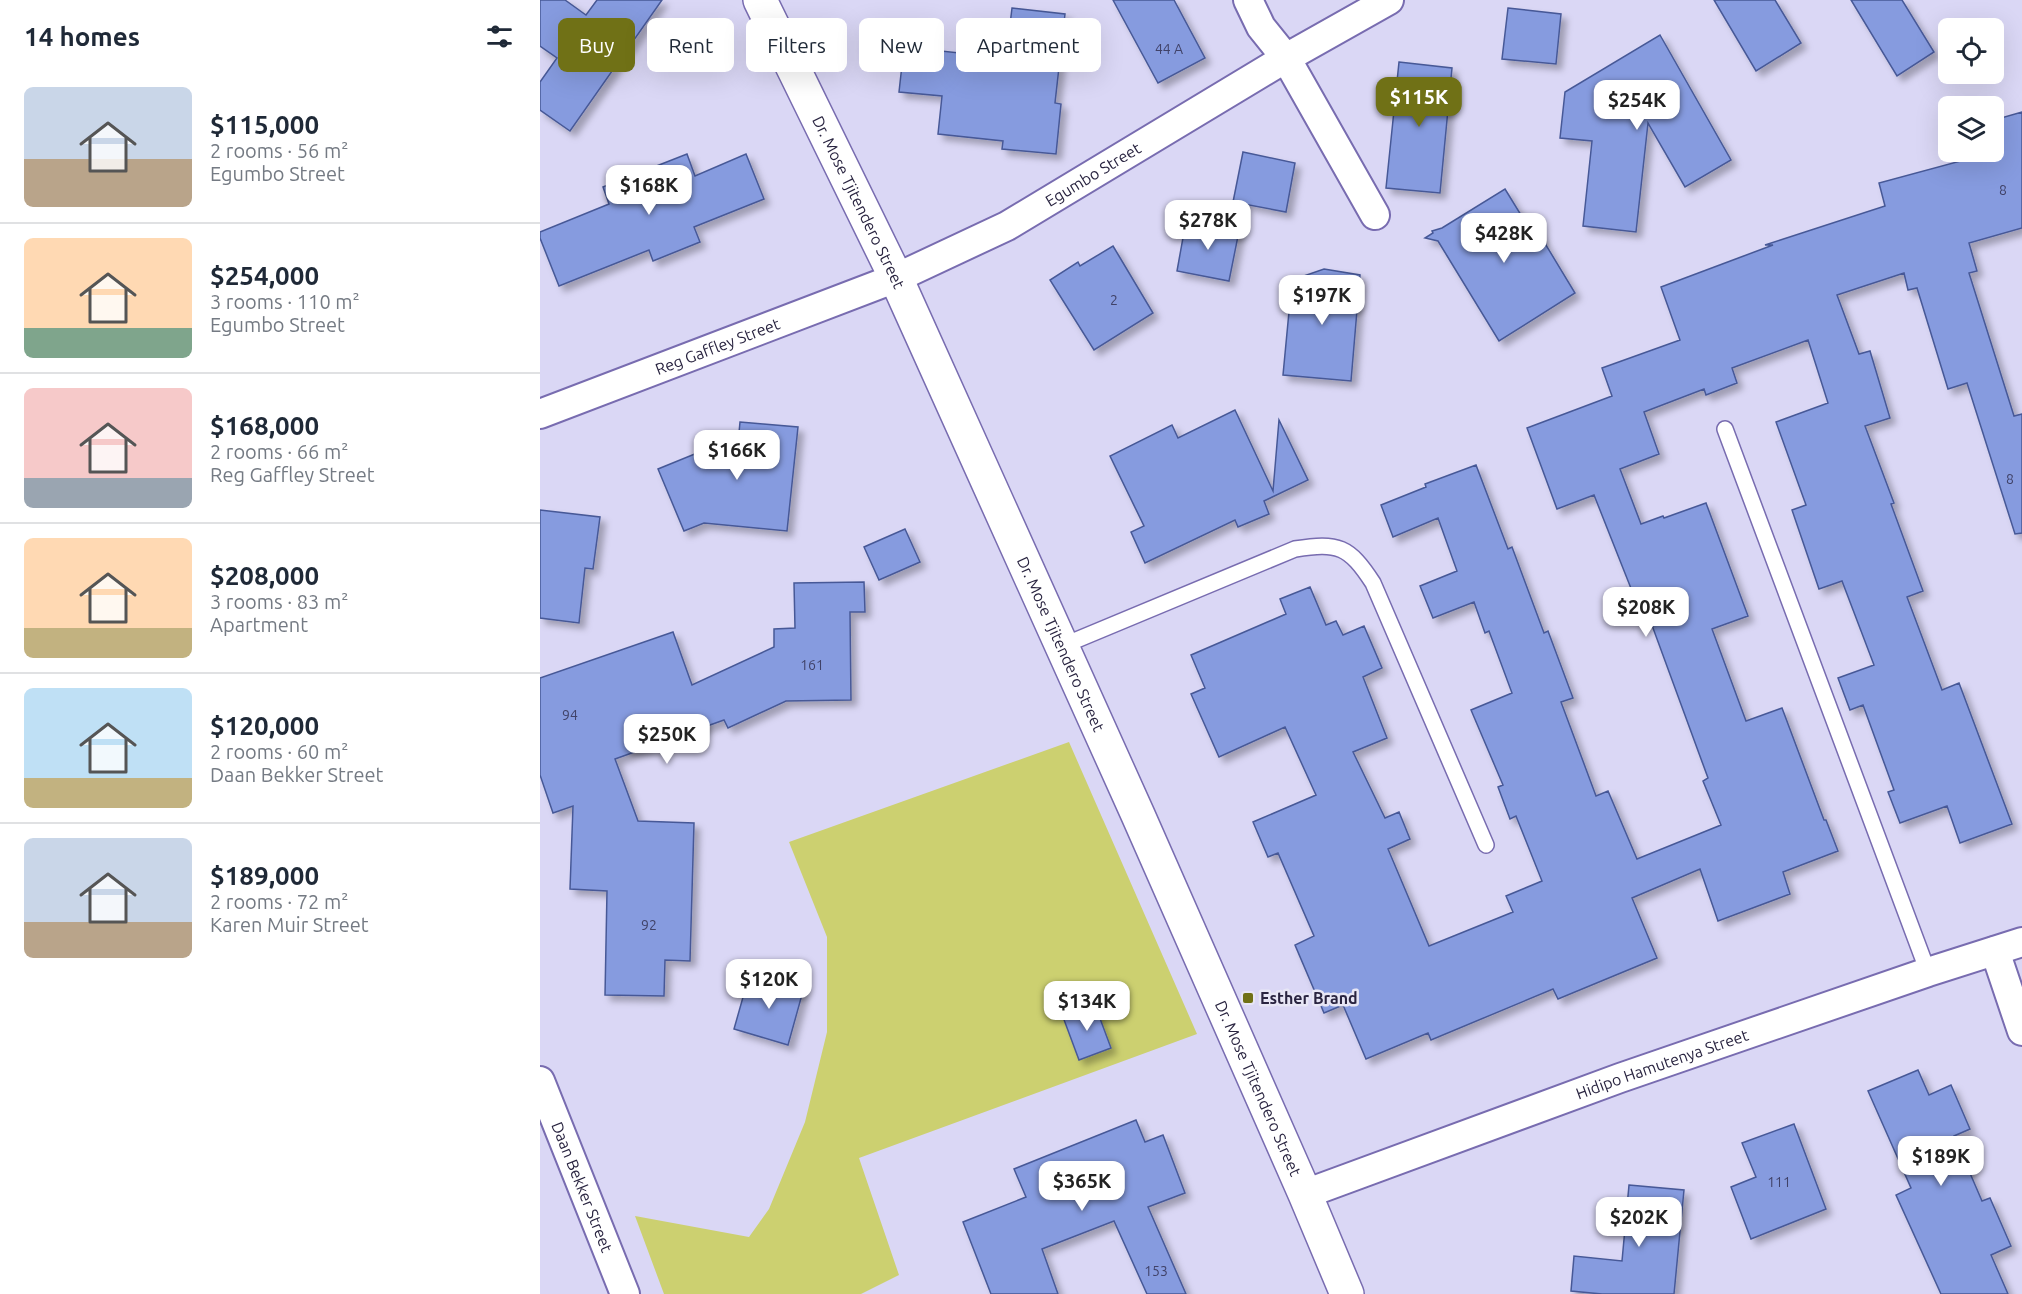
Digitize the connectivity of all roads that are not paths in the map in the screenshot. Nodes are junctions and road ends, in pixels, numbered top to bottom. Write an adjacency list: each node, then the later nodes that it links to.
1 (760, 0): 6 (street, Dr. Mose Tjitendero Street)
2 (1248, 0): 4 (street)
3 (1389, 0): 4 (street, Egumbo Street)
4 (1286, 58): 5 (street); 6 (street, Egumbo Street)
5 (1376, 215)
6 (896, 278): 7 (street, Reg Gaffley Street); 9 (street, Dr. Mose Tjitendero Street)
7 (540, 414)
8 (1725, 429): 13 (lane)
9 (1062, 645): 10 (lane); 16 (street, Dr. Mose Tjitendero Street)
10 (1486, 845)
11 (2022, 942): 12 (street, Hidipo Hamutenya Street)
12 (1995, 951): 13 (street, Hidipo Hamutenya Street); 14 (street)
13 (1928, 972): 16 (street, Hidipo Hamutenya Street)
14 (2022, 1031)
15 (540, 1080): 17 (street, Daan Bekker Street)
16 (1305, 1194): 18 (street, Dr. Mose Tjitendero Street)
17 (625, 1294)
18 (1347, 1294)

